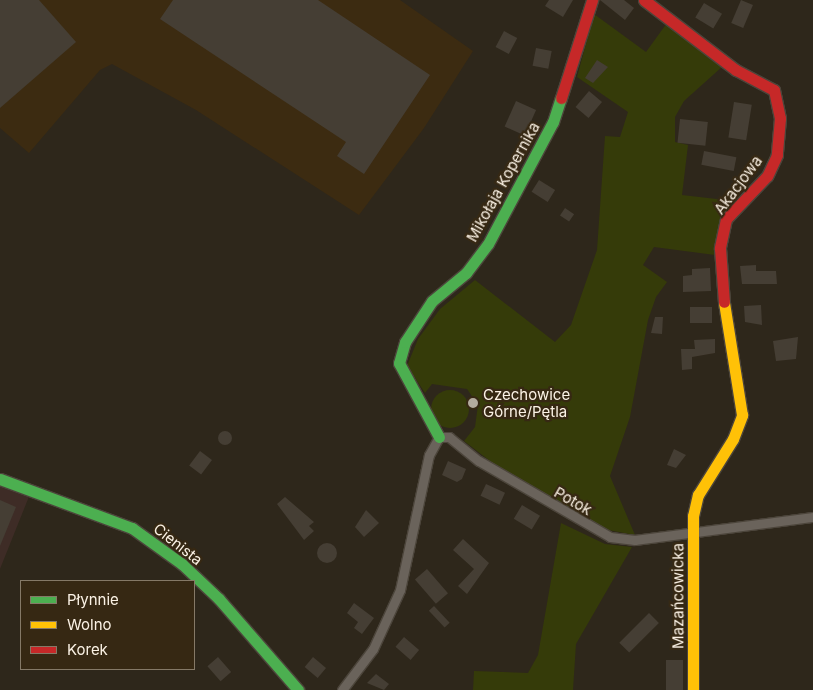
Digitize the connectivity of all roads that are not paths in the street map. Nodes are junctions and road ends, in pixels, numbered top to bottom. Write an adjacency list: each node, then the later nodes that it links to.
1 (592, 0): 3 (street, Mikołaja Kopernika)
2 (644, 0): 6 (street, Akacjowa)
3 (439, 437): 6 (street, Potok); 8 (street)
4 (0, 479): 7 (street, Cienista)
5 (813, 517): 6 (street, Mazańcowicka)
6 (693, 533): 9 (street, Mazańcowicka)
7 (298, 690)
8 (342, 690)
9 (693, 690)

